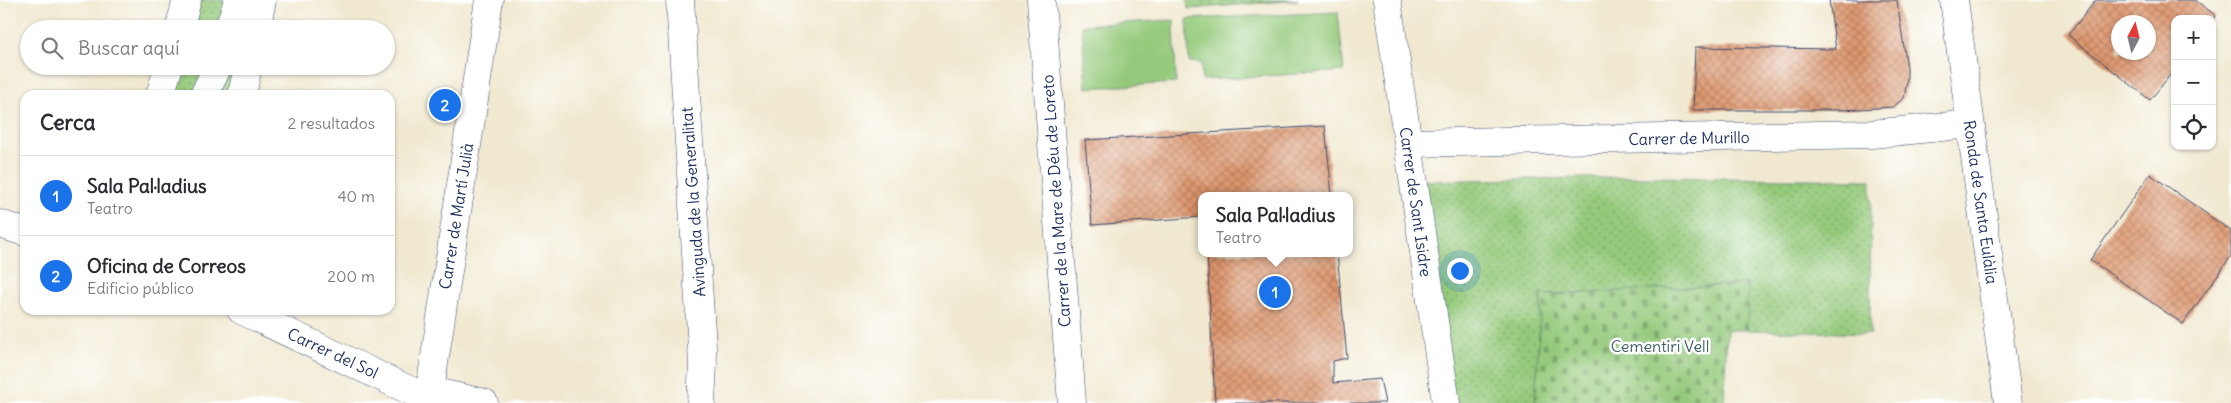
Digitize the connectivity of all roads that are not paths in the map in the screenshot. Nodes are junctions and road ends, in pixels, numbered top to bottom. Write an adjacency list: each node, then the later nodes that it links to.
1 (187, 0): 9 (street)
2 (238, 0): 10 (street)
3 (262, 0): 11 (street)
4 (489, 0): 23 (street, Carrer de Martí Julià)
5 (680, 0): 25 (street, Avinguda de la Generalitat)
6 (1041, 0): 26 (street, Carrer de la Mare de Déu de Loreto)
7 (1387, 0): 19 (street, Carrer de Sant Isidre)
8 (1954, 0): 18 (street, Ronda de Santa Eulàlia)
9 (181, 20)
10 (232, 20)
11 (258, 20)
12 (166, 75): 15 (street)
13 (214, 75): 16 (street)
14 (246, 75): 17 (street)
15 (162, 90)
16 (206, 90)
17 (243, 90)
18 (1970, 124): 19 (street, Carrer de Murillo); 28 (street, Ronda de Santa Eulàlia)
19 (1408, 143): 27 (street, Carrer de Sant Isidre)
20 (0, 224): 21 (street)
21 (20, 230)
22 (251, 315): 23 (street, Carrer del Sol)
23 (429, 397): 24 (street, Carrer del Sol)
24 (484, 403)
25 (701, 403)
26 (1072, 403)
27 (1446, 403)
28 (2008, 403)

